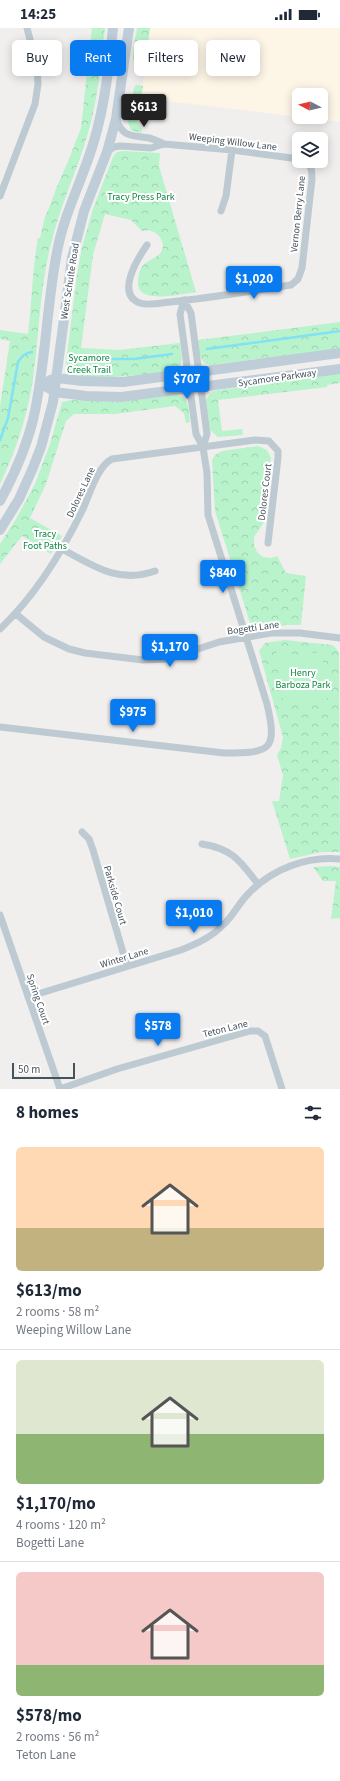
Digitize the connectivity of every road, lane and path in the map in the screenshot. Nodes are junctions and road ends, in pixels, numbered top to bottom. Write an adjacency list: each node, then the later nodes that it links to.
1 (27, 28): 10 (street)
2 (113, 28): 18 (main road, West Schulte Road)
3 (129, 28): 4 (main road, West Schulte Road)
4 (116, 119): 5 (street, Weeping Willow Lane); 7 (main road, West Schulte Road)
5 (164, 144): 6 (street, Weeping Willow Lane); 7 (street, Weeping Willow Lane)
6 (232, 150): 8 (street, Weeping Willow Lane); 11 (street)
7 (107, 152): 17 (main road, West Schulte Road)
8 (292, 158)
9 (310, 168): 13 (street, Vernon Berry Lane)
10 (0, 196)
11 (221, 211)
12 (147, 246): 13 (street)
13 (184, 300): 16 (street)
14 (340, 354): 16 (main road, Sycamore Parkway)
15 (340, 368): 19 (main road, Sycamore Parkway)
16 (193, 373): 17 (main road, Sycamore Parkway); 19 (street)
17 (57, 378): 18 (main road, Sycamore Parkway); 20 (main road, West Schulte Road)
18 (40, 383): 20 (main road, Sycamore Parkway); 22 (main road, West Schulte Road)
19 (195, 388): 20 (main road, Sycamore Parkway); 21 (street); 21 (street)
20 (55, 392): 23 (main road, West Schulte Road)
21 (203, 447): 24 (street, Dolores Court); 25 (street, Dolores Lane); 29 (street)
22 (0, 500)
23 (0, 530)
24 (268, 543)
25 (62, 549): 26 (street); 27 (street, Dolores Lane)
26 (155, 571)
27 (16, 614): 28 (street, Dolores Lane); 29 (street, Bogetti Lane)
28 (0, 629)
29 (246, 637): 30 (street, Bogetti Lane); 31 (street)
30 (340, 638)
31 (0, 727)
32 (82, 832): 37 (street, Parkside Court)
33 (202, 844): 35 (street)
34 (340, 859): 35 (street, Winter Lane)
35 (258, 884): 37 (street, Winter Lane)
36 (0, 915): 38 (street, Spring Court)
37 (127, 966): 38 (street, Winter Lane)
38 (28, 997): 39 (street, Spring Court)
39 (60, 1089): 40 (street, Teton Lane)
40 (282, 1089)

